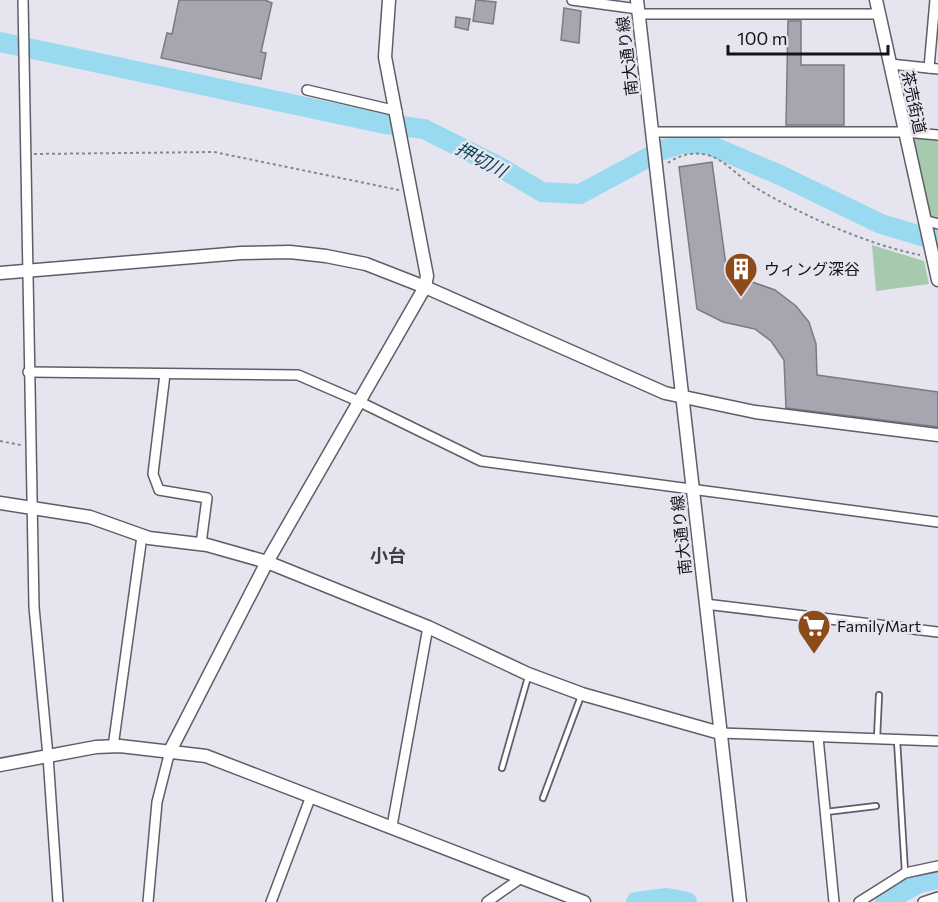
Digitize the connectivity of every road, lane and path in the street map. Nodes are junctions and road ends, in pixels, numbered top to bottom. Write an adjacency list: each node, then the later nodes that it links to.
1 (23, 0): 15 (street)
2 (389, 0): 11 (street)
3 (572, 0): 6 (street)
4 (876, 0): 7 (street, 茶売街道)
5 (935, 0): 9 (street)
6 (638, 7): 7 (street); 14 (street, 南大通り線)
7 (879, 14): 8 (street, 茶売街道)
8 (890, 64): 9 (street); 12 (street, 茶売街道)
9 (933, 69)
10 (307, 90): 11 (street)
11 (397, 114): 17 (street)
12 (904, 132): 13 (street); 14 (street); 18 (street, 茶売街道)
13 (938, 135)
14 (653, 138): 16 (street, 南大通り線)
15 (24, 154): 17 (path); 20 (street)
16 (656, 168): 19 (path); 26 (street, 南大通り線)
17 (411, 193): 23 (street)
18 (929, 224): 19 (street, 茶売街道)
19 (933, 255): 22 (street, 茶売街道)
20 (27, 270): 21 (street); 23 (street); 24 (street)
21 (0, 273)
22 (938, 280)
23 (424, 287): 26 (street); 27 (street)
24 (28, 372): 25 (street); 30 (street)
25 (165, 374): 27 (street); 36 (street)
26 (683, 396): 28 (street); 31 (street, 南大通り線)
27 (358, 401): 31 (street); 37 (street)
28 (938, 435)
29 (0, 441): 30 (path)
30 (29, 446): 33 (street)
31 (693, 489): 34 (street); 38 (street, 南大通り線)
32 (0, 503): 33 (street)
33 (31, 508): 35 (street); 51 (street)
34 (938, 522)
35 (142, 536): 36 (street); 49 (street)
36 (201, 544): 37 (street)
37 (267, 562): 39 (street); 50 (street)
38 (705, 604): 40 (street); 44 (street, 南大通り線)
39 (428, 627): 41 (street); 58 (street)
40 (938, 632)
41 (528, 674): 42 (street); 53 (lane)
42 (582, 694): 44 (street); 55 (lane)
43 (879, 696): 46 (lane)
44 (720, 733): 45 (street); 68 (street, 南大通り線)
45 (818, 737): 46 (street); 57 (street)
46 (877, 739): 47 (street)
47 (897, 740): 48 (street); 60 (lane)
48 (938, 741)
49 (113, 747): 50 (street); 51 (street)
50 (170, 751): 54 (street); 64 (street)
51 (48, 756): 52 (street); 63 (street)
52 (0, 765)
53 (502, 768)
54 (311, 796): 58 (street); 65 (street)
55 (543, 798)
56 (876, 806): 57 (lane)
57 (826, 812): 69 (street)
58 (392, 826): 61 (street)
59 (938, 866): 60 (street)
60 (905, 873): 70 (street)
61 (521, 878): 66 (street); 67 (street)
62 (938, 897): 71 (street)
63 (58, 902)
64 (148, 902)
65 (272, 902)
66 (488, 902)
67 (584, 902)
68 (740, 902)
69 (834, 902)
70 (859, 902)
71 (923, 902)

